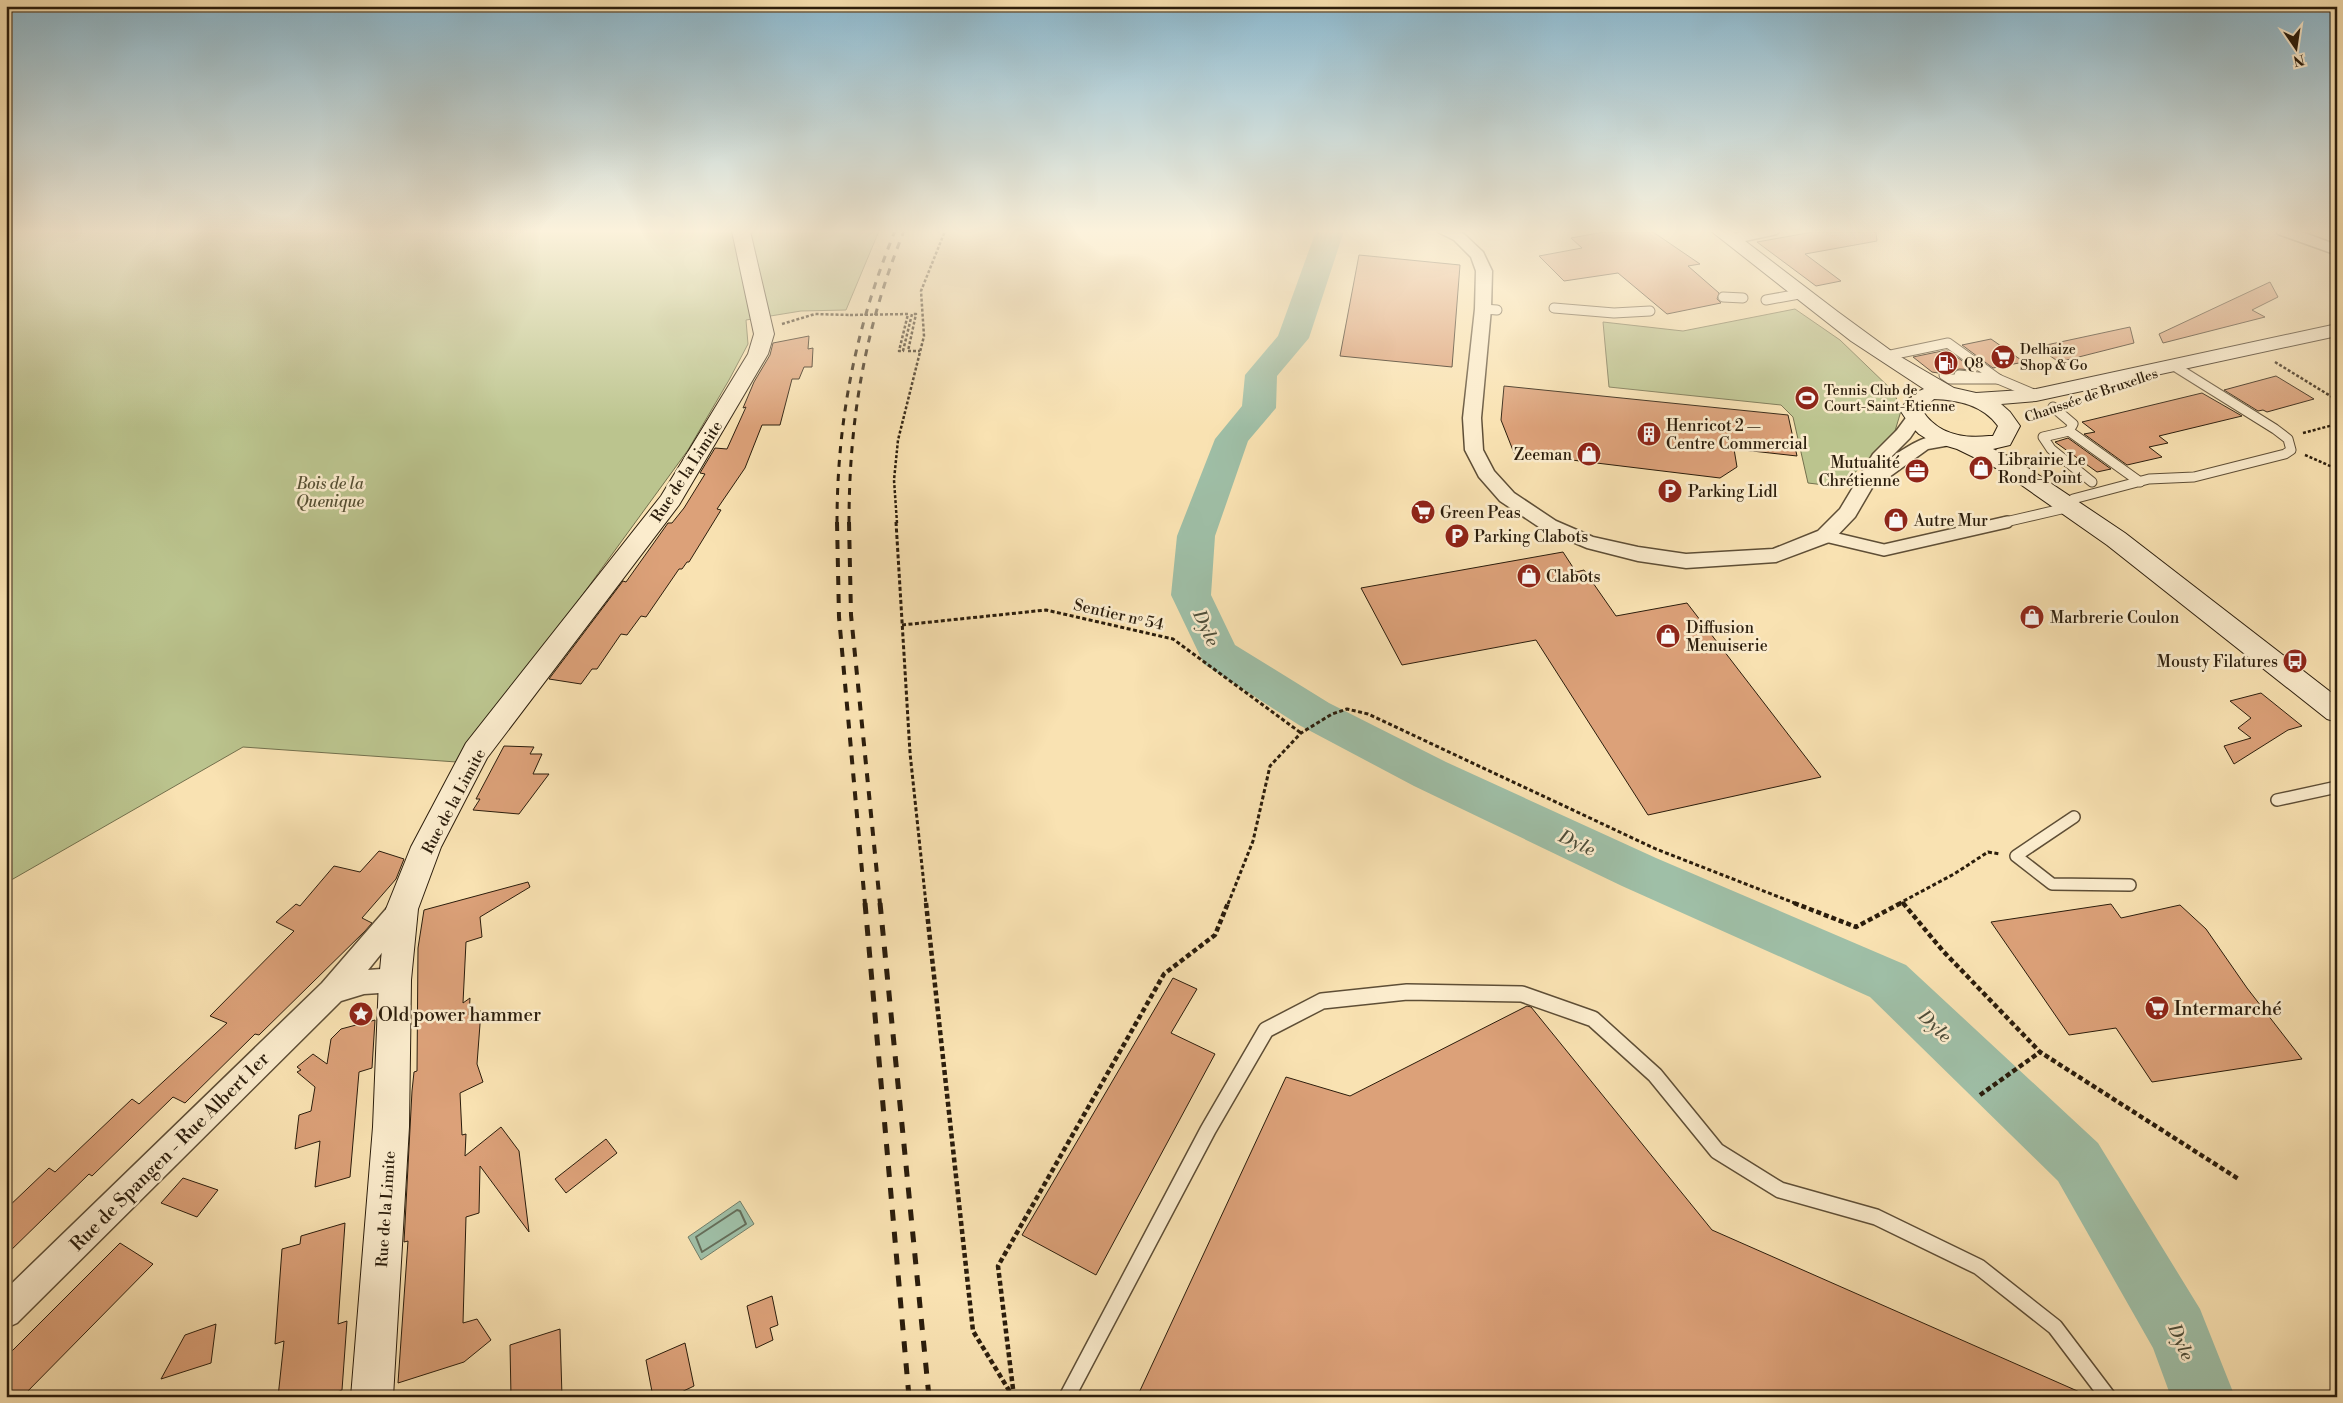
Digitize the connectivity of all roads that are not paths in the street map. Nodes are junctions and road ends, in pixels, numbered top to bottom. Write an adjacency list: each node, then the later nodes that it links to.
1 (756, 296): 42 (main road, Rue de la Limite)
2 (1488, 296): 36 (street)
3 (1785, 296): 7 (lane)
4 (1801, 296): 10 (main road)
5 (1723, 297): 6 (lane)
6 (1743, 298)
7 (1766, 300)
8 (1554, 308): 9 (lane)
9 (1650, 311)
10 (1843, 328): 14 (main road); 22 (main road)
11 (2337, 330): 15 (main road, Chaussée de Bruxelles)
12 (1946, 349): 13 (lane)
13 (1927, 350): 14 (lane); 18 (lane)
14 (1886, 356): 19 (main road)
15 (2174, 366): 21 (main road, Chaussée de Bruxelles); 33 (lane)
16 (1976, 371): 18 (lane)
17 (1962, 374): 18 (lane)
18 (1998, 379): 19 (lane); 21 (lane)
19 (1945, 384): 20 (main road); 22 (main road)
20 (1976, 399): 21 (main road, Chaussée de Bruxelles); 23 (main road)
21 (2045, 401): 23 (main road, Chaussée de Bruxelles); 24 (lane)
22 (1914, 411): 25 (main road); 34 (street)
23 (2007, 430): 25 (main road, Chaussée de Bruxelles); 35 (main road)
24 (2069, 431): 27 (lane); 33 (lane)
25 (1958, 442): 34 (street); 35 (main road)
26 (2062, 447): 27 (lane)
27 (2051, 449): 29 (lane)
28 (2074, 455): 29 (lane)
29 (2062, 458): 31 (lane)
30 (2090, 467): 31 (lane)
31 (2077, 470): 32 (lane)
32 (2100, 475)
33 (2140, 482): 35 (lane)
34 (1861, 489): 36 (street)
35 (2071, 503): 36 (lane); 37 (main road)
36 (1826, 536)
37 (2337, 712)
38 (2337, 787): 39 (lane)
39 (2277, 800)
40 (2074, 817): 41 (lane)
41 (2130, 885)
42 (402, 909): 43 (main road, Rue de la Limite); 44 (street, Rue de Spangen - Rue Albert 1er)
43 (395, 980): 44 (street); 46 (main road, Rue de la Limite)
44 (332, 991): 45 (street, Rue de Spangen - Rue Albert 1er)
45 (6, 1312)
46 (372, 1397)
47 (1067, 1397): 48 (lane)
48 (2108, 1397)

